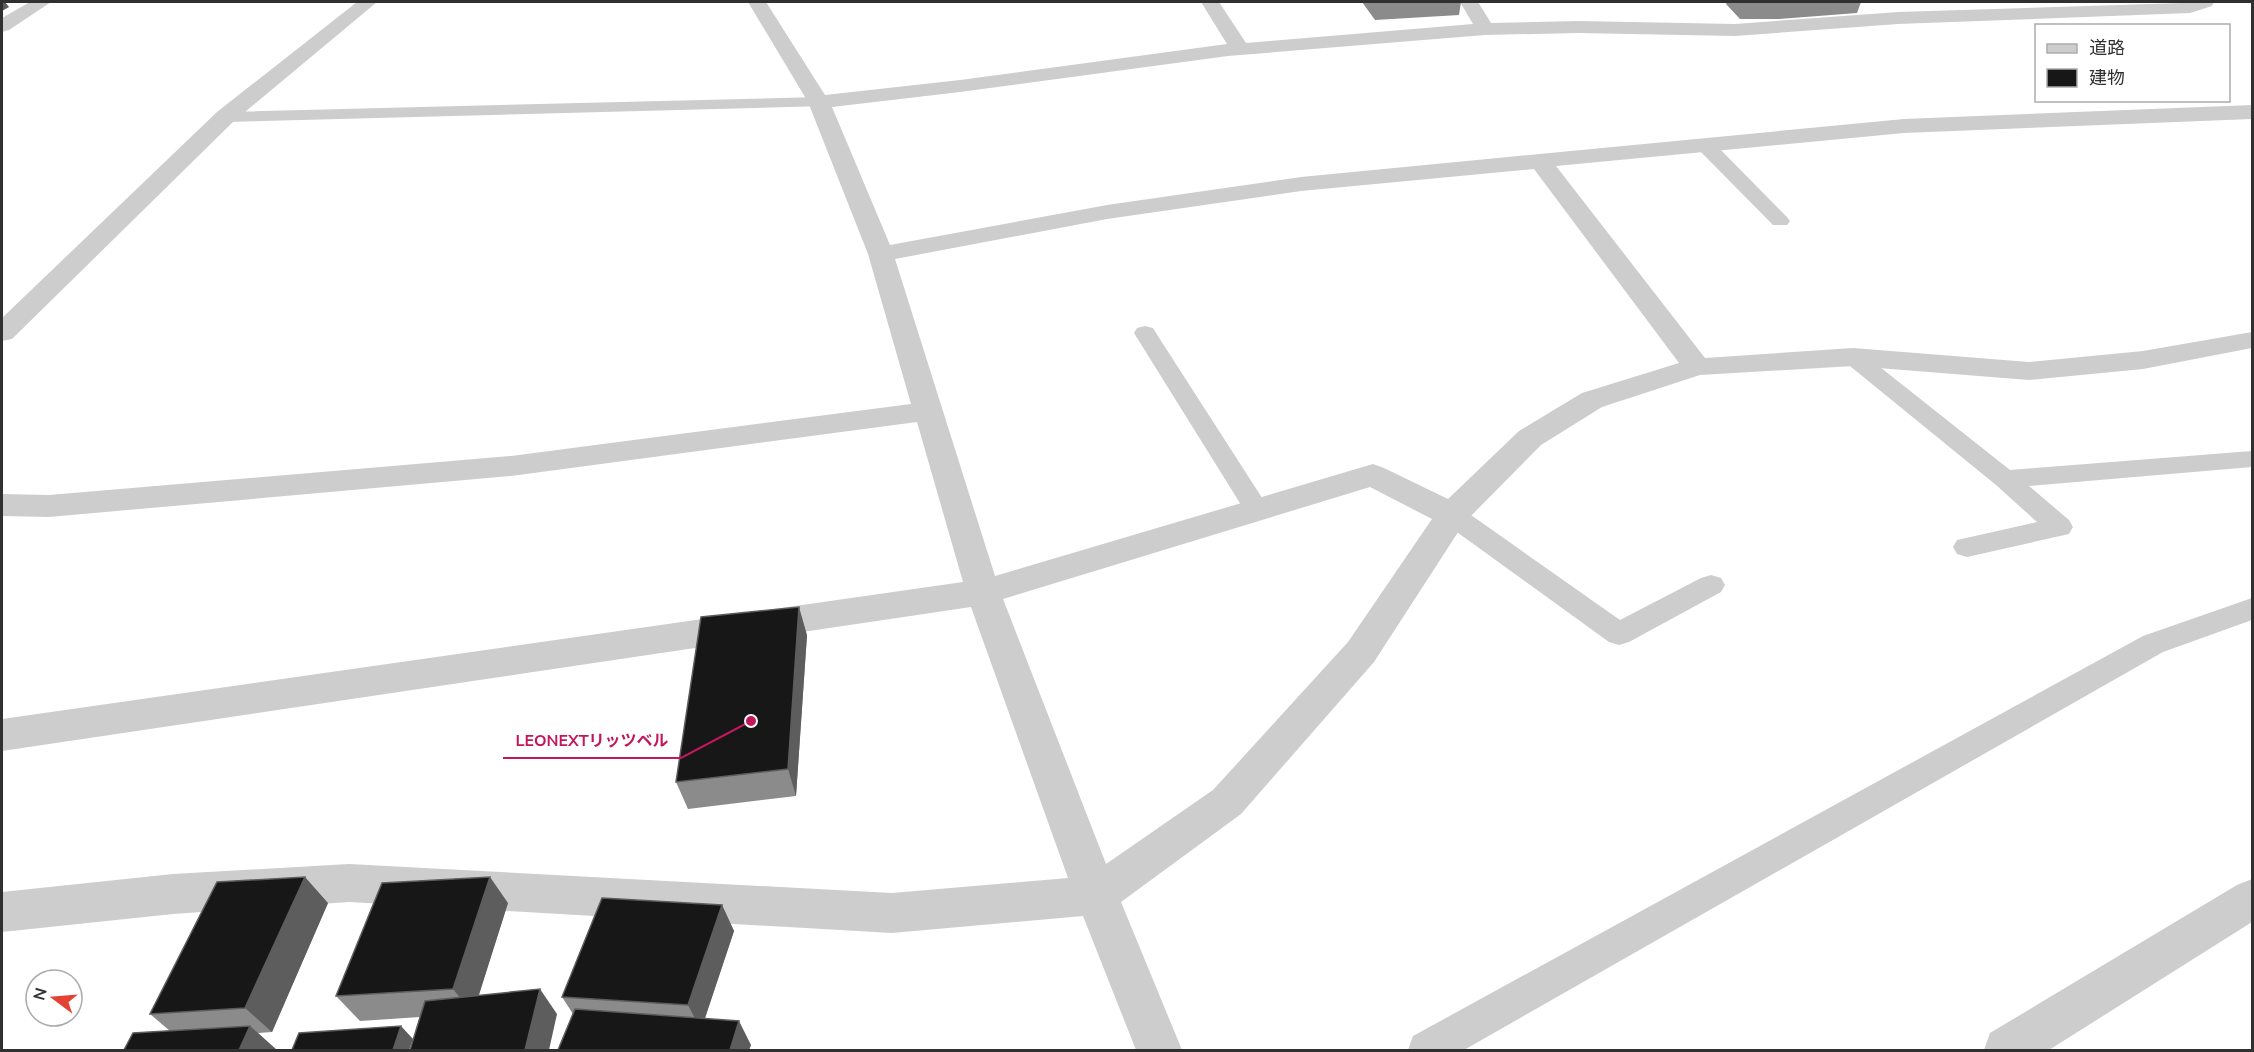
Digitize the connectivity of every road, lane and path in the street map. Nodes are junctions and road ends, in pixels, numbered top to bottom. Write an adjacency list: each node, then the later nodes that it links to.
1 (42, 2): 8 (street)
2 (368, 2): 13 (street)
3 (757, 2): 11 (street)
4 (1210, 2): 10 (street)
5 (1469, 2): 9 (street)
6 (2205, 2): 7 (street)
7 (2125, 5): 9 (street)
8 (2, 26)
9 (1485, 29): 10 (street)
10 (1240, 49): 11 (street)
11 (819, 102): 13 (lane); 17 (street)
12 (2253, 112): 14 (street)
13 (225, 117): 18 (street)
14 (1706, 146): 15 (street); 16 (lane)
15 (1540, 161): 17 (street); 22 (street)
16 (1780, 221)
17 (881, 254): 23 (street)
18 (2, 333)
19 (1145, 333): 27 (lane)
20 (2253, 339): 21 (street)
21 (1853, 357): 22 (street); 25 (lane)
22 (1697, 367): 28 (street)
23 (928, 411): 26 (street); 31 (street)
24 (2253, 459): 25 (lane)
25 (2005, 479): 29 (lane)
26 (2, 505)
27 (1257, 510): 28 (street); 31 (street)
28 (1452, 515): 30 (lane); 34 (street)
29 (1967, 547)
30 (1711, 585)
31 (983, 592): 33 (street); 34 (street)
32 (2253, 609): 38 (lane)
33 (2, 735)
34 (1096, 895): 36 (street); 37 (street)
35 (2253, 899): 39 (street)
36 (2, 912)
37 (1159, 1050)
38 (1427, 1050)
39 (2007, 1050)

